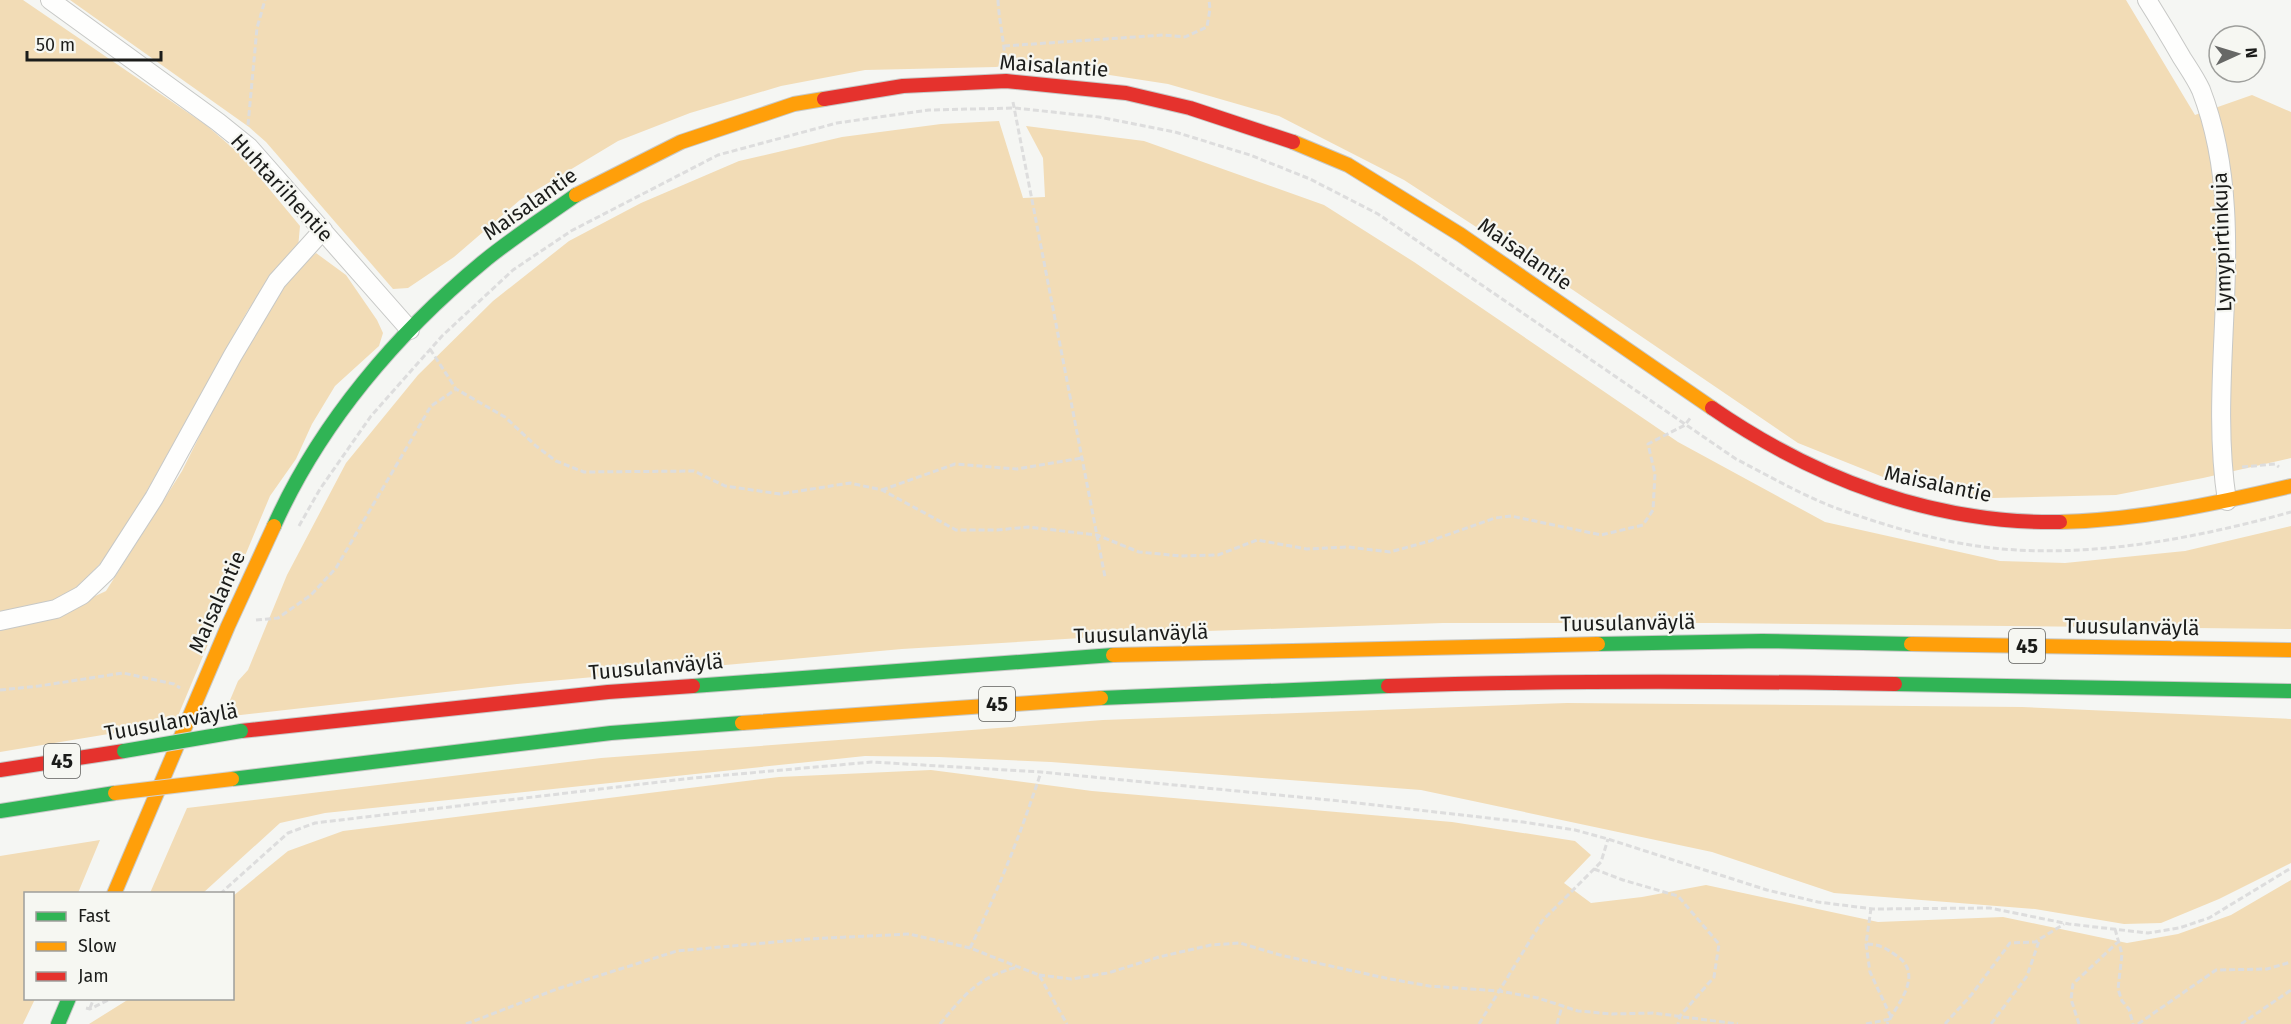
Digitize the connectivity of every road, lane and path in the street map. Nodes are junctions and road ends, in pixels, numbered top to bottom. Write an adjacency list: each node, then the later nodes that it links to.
1 (50, 0): 9 (street, Huhtariihentie)
2 (265, 0): 9 (path)
3 (998, 0): 6 (path)
4 (1209, 0): 6 (path)
5 (2147, 0): 17 (street, Lymypirtinkuja)
6 (1004, 46): 7 (path)
7 (1006, 81): 8 (path); 11 (main road, Maisalantie); 17 (main road, Maisalantie)
8 (1016, 108): 12 (path); 14 (path); 19 (path)
9 (249, 147): 10 (street, Huhtariihentie)
10 (323, 230): 11 (street, Huhtariihentie); 23 (street)
11 (410, 330): 28 (main road, Maisalantie)
12 (430, 349): 13 (path); 18 (path)
13 (456, 389): 16 (path); 22 (path)
14 (1082, 458): 16 (path); 19 (path)
15 (2291, 486): 17 (main road, Maisalantie)
16 (882, 490): 19 (path)
17 (2227, 501)
18 (298, 528)
19 (1096, 535): 20 (path)
20 (1105, 577)
21 (260, 610): 22 (path)
22 (256, 620): 24 (path)
23 (0, 621)
24 (252, 630)
25 (2291, 650): 29 (main road, Tuusulanväylä / 45, bridge)
26 (0, 690): 28 (path)
27 (2291, 691): 31 (main road, 45, bridge)
28 (197, 699): 35 (main road, Maisalantie)
29 (0, 770)
30 (1041, 772): 32 (path); 36 (path); 43 (path)
31 (0, 811)
32 (1608, 839): 34 (path); 37 (path)
33 (2291, 868): 39 (path)
34 (1594, 869): 48 (path); 51 (path)
35 (115, 892)
36 (222, 892)
37 (1870, 908): 38 (path); 42 (path)
38 (2065, 923): 39 (path); 40 (path)
39 (2115, 929): 41 (path)
40 (2040, 939): 63 (path); 64 (path)
41 (2119, 941): 65 (path); 66 (path)
42 (1866, 944): 52 (path); 52 (path)
43 (970, 948): 45 (path); 54 (path)
44 (2291, 962): 67 (path)
45 (1018, 967): 46 (path); 55 (path)
46 (1039, 975): 48 (path); 56 (path)
47 (2291, 990): 68 (path)
48 (1499, 991): 50 (path); 57 (path)
49 (69, 1000): 53 (main road)
50 (1562, 1006): 51 (path); 58 (path)
51 (1680, 1016): 59 (path); 60 (path)
52 (1890, 1018): 61 (path); 62 (path)
53 (58, 1024)
54 (466, 1024)
55 (940, 1024)
56 (1067, 1024)
57 (1479, 1024)
58 (1557, 1024)
59 (1678, 1024)
60 (1738, 1024)
61 (1866, 1024)
62 (1887, 1024)
63 (1945, 1024)
64 (1991, 1024)
65 (2079, 1024)
66 (2133, 1024)
67 (2138, 1024)
68 (2241, 1024)

